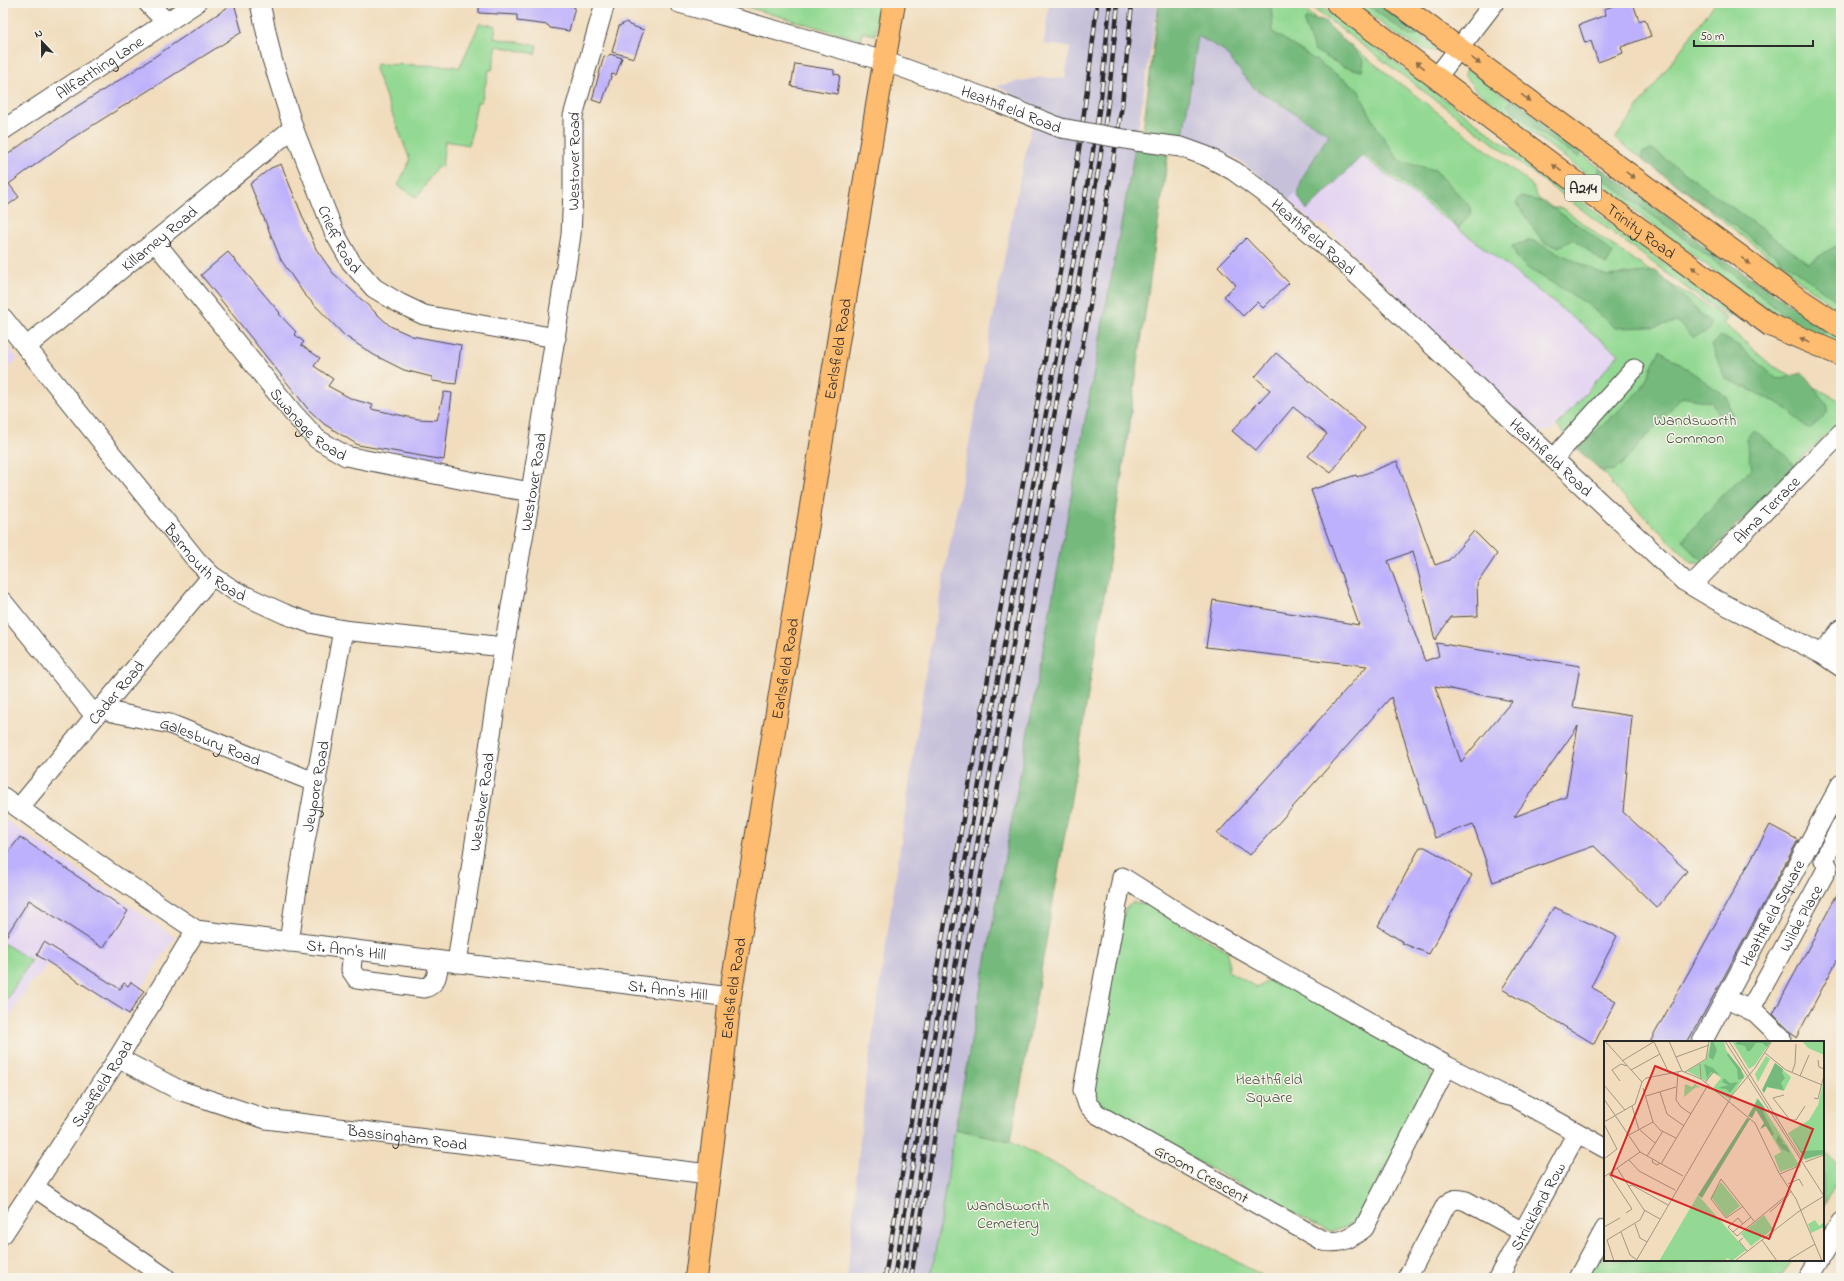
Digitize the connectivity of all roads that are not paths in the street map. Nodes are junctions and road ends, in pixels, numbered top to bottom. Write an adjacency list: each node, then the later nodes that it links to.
1 (148, 3): 10 (street)
2 (196, 3): 10 (street, Allfarthing Lane)
3 (260, 3): 15 (street, Crieff Road)
4 (605, 3): 19 (street, Westover Road)
5 (679, 3): 12 (street, Heathfield Road)
6 (894, 3): 12 (main road, Earlsfield Road)
7 (1337, 3): 13 (main road, Trinity Road / A214, one-way to 7)
8 (1397, 3): 11 (main road, A214)
9 (1494, 3): 11 (street)
10 (166, 22): 14 (street, Allfarthing Lane)
11 (1459, 48): 13 (street); 18 (main road, A214, one-way to 18)
12 (884, 61): 24 (street, Heathfield Road, bridge); 44 (main road, Earlsfield Road)
13 (1437, 77): 21 (main road, Trinity Road / A214, one-way to 13)
14 (3, 130)
15 (294, 130): 16 (street, Killarney Road); 19 (street, Crieff Road)
16 (155, 242): 20 (street, Killarney Road); 25 (street, Swanage Road)
17 (3, 318): 20 (street, Barmouth Road)
18 (1841, 327)
19 (556, 338): 25 (street, Westover Road)
20 (26, 346): 26 (street, Barmouth Road)
21 (1841, 354)
22 (1634, 369): 24 (street)
23 (1841, 433): 27 (street, Alma Terrace)
24 (1554, 458): 27 (street, Heathfield Road)
25 (531, 492): 31 (street, Westover Road)
26 (212, 576): 30 (street, Barmouth Road); 34 (street, Cader Road)
27 (1692, 585): 32 (street, Heathfield Road)
28 (3, 602): 34 (street)
29 (1841, 629): 32 (street)
30 (343, 630): 31 (street, Barmouth Road); 35 (street, Jeypore Road)
31 (504, 646): 43 (street, Westover Road)
32 (1822, 654): 33 (street, Heathfield Road)
33 (1841, 667)
34 (98, 712): 35 (street, Galesbury Road); 38 (street, Cader Road)
35 (317, 780): 41 (street, Jeypore Road)
36 (1841, 784): 46 (street, Heathfield Square)
37 (3, 797): 38 (street, St. Ann's Hill)
38 (19, 808): 40 (street, St. Ann's Hill)
39 (1841, 826): 45 (street, Wilde Place)
40 (196, 930): 41 (street, St. Ann's Hill); 47 (street, Swaffield Road)
41 (289, 942): 42 (street, St. Ann's Hill)
42 (353, 950): 43 (street, St. Ann's Hill); 43 (street, Westover Road)
43 (448, 962): 44 (street, St. Ann's Hill)
44 (730, 997): 51 (main road, Earlsfield Road)
45 (1781, 1037)
46 (1703, 1041)
47 (118, 1058): 51 (street, Bassingham Road); 52 (street, Swaffield Road)
48 (1447, 1066): 48 (street, Groom Crescent); 49 (street)
49 (1577, 1134): 50 (street); 55 (street, Strickland Row)
50 (1604, 1148)
51 (708, 1174): 60 (main road, Earlsfield Road)
52 (34, 1187): 56 (street, Swaffield Road); 59 (street)
53 (1841, 1223): 57 (street)
54 (1604, 1230): 63 (street)
55 (1523, 1232): 61 (street); 62 (street, Strickland Row)
56 (3, 1234)
57 (1824, 1251)
58 (1818, 1261): 64 (street)
59 (166, 1278)
60 (696, 1278)
61 (1407, 1278)
62 (1498, 1278)
63 (1578, 1278)
64 (1808, 1278)

